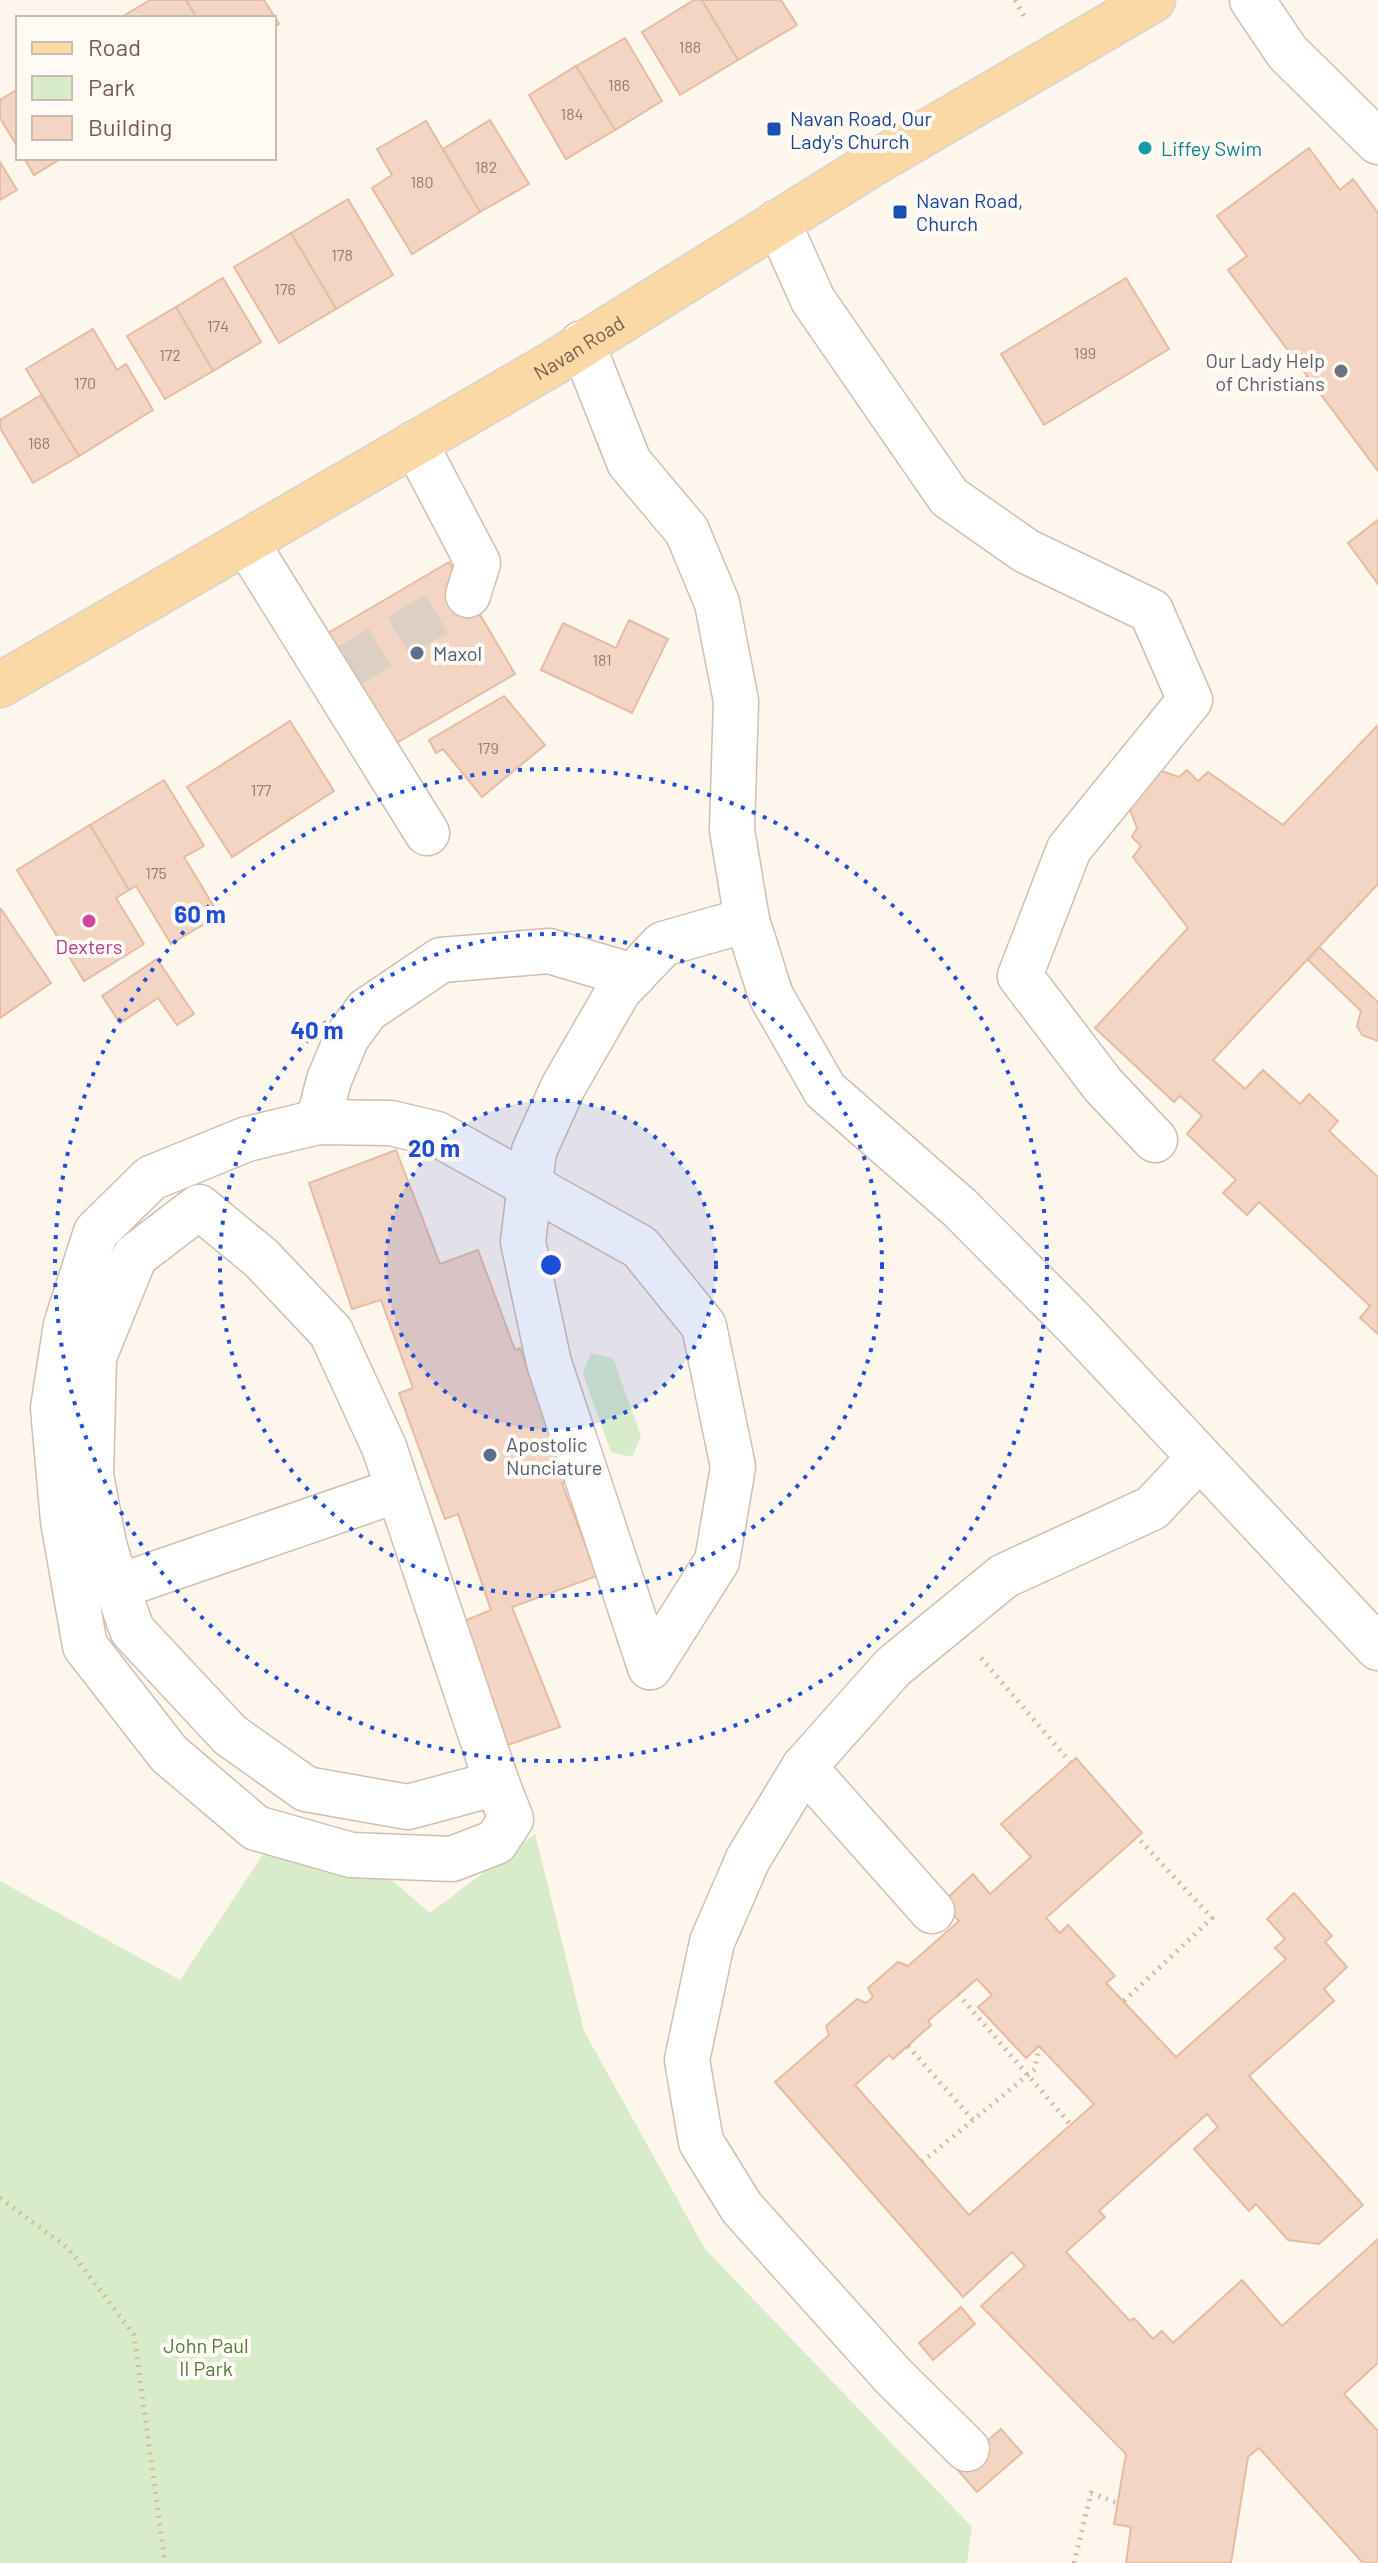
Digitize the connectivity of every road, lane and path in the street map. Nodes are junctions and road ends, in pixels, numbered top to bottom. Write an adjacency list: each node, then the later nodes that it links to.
1 (1153, 0): 4 (main road, Navan Road)
2 (1252, 0): 3 (lane)
3 (1378, 142)
4 (778, 222): 5 (main road, Navan Road); 14 (lane)
5 (582, 343): 6 (main road, Navan Road); 11 (lane)
6 (415, 443): 7 (main road, Navan Road); 8 (lane)
7 (246, 542): 9 (main road, Navan Road); 10 (lane)
8 (468, 595)
9 (0, 685)
10 (427, 833)
11 (747, 920): 12 (lane); 16 (lane)
12 (633, 976): 13 (lane); 15 (lane)
13 (318, 1122): 15 (lane); 23 (lane)
14 (1155, 1140)
15 (530, 1184): 15 (lane)
16 (1199, 1458): 19 (lane); 20 (lane)
17 (398, 1490): 18 (lane); 18 (lane); 23 (lane)
18 (117, 1587): 23 (lane)
19 (950, 1620): 21 (path); 22 (lane)
20 (1378, 1648)
21 (1071, 1763)
22 (804, 1767): 25 (lane); 35 (lane)
23 (497, 1783)
24 (1137, 1837): 27 (path)
25 (932, 1911)
26 (958, 1994): 30 (path)
27 (1124, 2001)
28 (908, 2046): 31 (path)
29 (1039, 2046): 30 (path)
30 (1029, 2075): 31 (path); 32 (path)
31 (973, 2120): 33 (path)
32 (1070, 2124)
33 (922, 2162)
34 (0, 2198): 37 (path)
35 (967, 2449)
36 (1117, 2503): 38 (path)
37 (165, 2563)
38 (1074, 2563)

